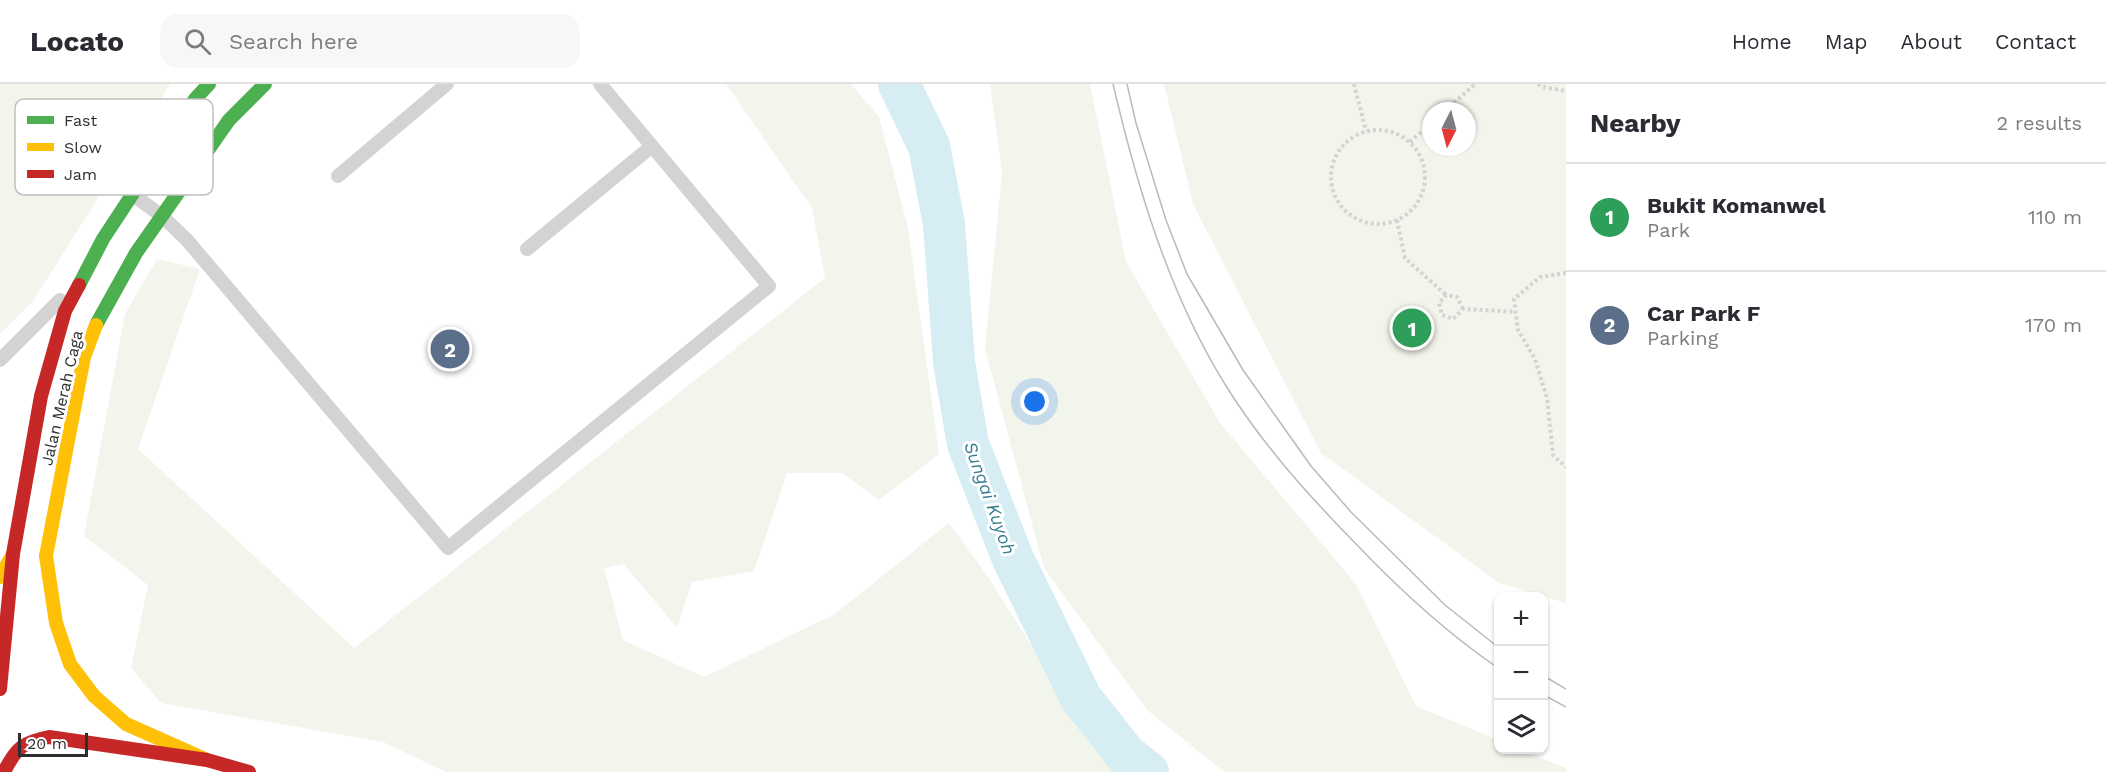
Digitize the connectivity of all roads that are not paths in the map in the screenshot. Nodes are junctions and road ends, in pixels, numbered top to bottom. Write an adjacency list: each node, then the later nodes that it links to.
1 (209, 84): 5 (main road, Jalan Merah Caga)
2 (265, 84): 6 (main road, Jalan Merah Caga)
3 (447, 84): 8 (lane)
4 (600, 84): 7 (lane)
5 (195, 99)
6 (213, 143)
7 (652, 146): 11 (lane); 12 (lane)
8 (338, 176)
9 (133, 195): 11 (lane); 13 (main road, Jalan Merah Caga)
10 (177, 195): 11 (main road, Jalan Merah Caga)
11 (162, 216): 18 (main road, Jalan Merah Caga)
12 (527, 249)
13 (82, 279): 14 (lane); 15 (main road, Jalan Merah Caga)
14 (0, 360)
15 (14, 554): 16 (main road); 17 (main road, Jalan Merah Caga)
16 (0, 577)
17 (0, 689)
18 (207, 760): 19 (main road); 20 (main road)
19 (4, 772)
20 (249, 772)

